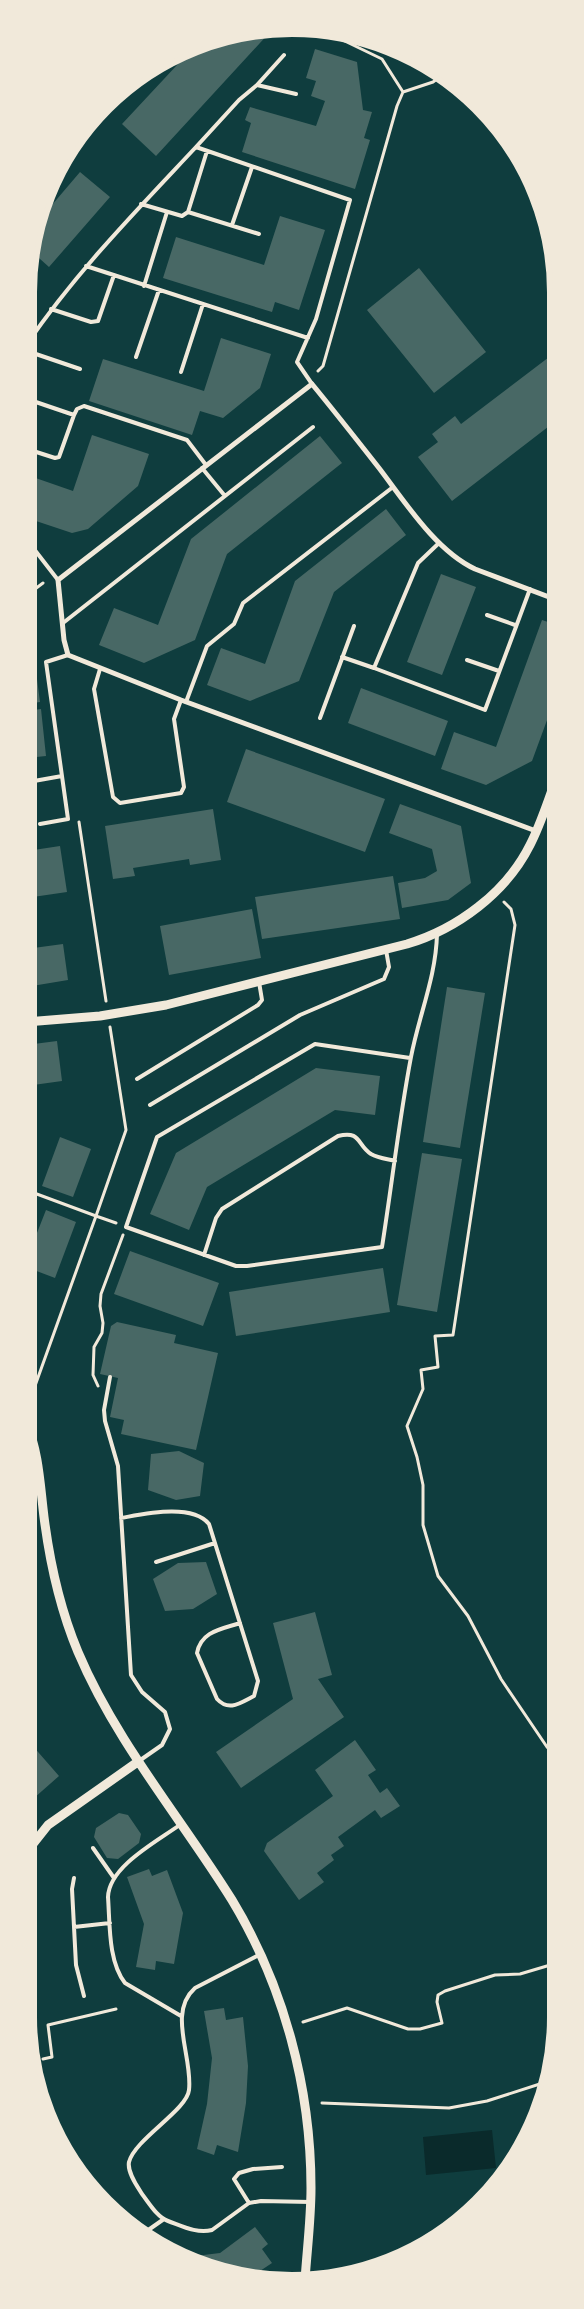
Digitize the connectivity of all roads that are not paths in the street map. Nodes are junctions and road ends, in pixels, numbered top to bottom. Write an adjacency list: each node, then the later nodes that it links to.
1 (284, 55): 2 (lane)
2 (257, 85): 3 (lane); 4 (lane)
3 (296, 94)
4 (196, 147): 5 (lane); 7 (lane)
5 (208, 151): 6 (lane); 9 (lane)
6 (252, 167): 10 (lane); 19 (lane)
7 (141, 204): 8 (lane); 12 (lane)
8 (167, 212): 9 (lane); 14 (lane)
9 (188, 212): 10 (lane)
10 (232, 225): 11 (lane)
11 (259, 234)
12 (86, 266): 13 (lane); 17 (lane)
13 (114, 276): 14 (lane); 17 (lane)
14 (144, 286): 15 (lane)
15 (159, 290): 16 (lane); 21 (lane)
16 (203, 304): 19 (lane); 23 (lane)
17 (51, 308): 18 (lane)
18 (34, 334)
19 (308, 338): 24 (lane)
20 (34, 353): 22 (lane)
21 (136, 357)
22 (80, 369)
23 (181, 372)
24 (312, 384): 29 (street); 30 (street)
25 (34, 401): 26 (lane)
26 (74, 415): 28 (lane); 29 (lane)
27 (313, 426): 31 (lane)
28 (34, 451)
29 (204, 467): 31 (lane); 34 (street)
30 (393, 487): 32 (street); 47 (lane)
31 (225, 496): 38 (lane)
32 (440, 543): 35 (street); 44 (lane)
33 (34, 549): 34 (lane)
34 (58, 580): 38 (street)
35 (530, 589): 36 (street); 39 (lane)
36 (550, 597)
37 (486, 615): 39 (lane)
38 (63, 623): 41 (street)
39 (515, 625): 46 (lane)
40 (354, 626): 42 (lane)
41 (68, 655): 45 (street); 49 (lane)
42 (342, 656): 44 (lane); 48 (lane)
43 (467, 660): 46 (lane)
44 (374, 668): 46 (lane)
45 (100, 669): 47 (street); 47 (lane)
46 (499, 671)
47 (184, 701): 53 (street)
48 (320, 718)
49 (62, 776): 50 (lane); 52 (lane)
50 (34, 781)
51 (550, 795): 53 (street)
52 (40, 824)
53 (536, 832): 54 (street)
54 (437, 934): 55 (street); 58 (lane)
55 (386, 950): 56 (street); 60 (lane)
56 (259, 982): 57 (street); 59 (lane)
57 (34, 1021)
58 (410, 1058): 61 (lane); 62 (lane)
59 (137, 1079)
60 (150, 1105)
61 (395, 1161): 62 (lane); 62 (lane)
62 (204, 1255)
63 (110, 1377): 67 (lane)
64 (34, 1442): 65 (street)
65 (39, 1476): 66 (lane); 71 (street)
66 (34, 1477)
67 (121, 1518): 68 (lane); 71 (lane)
68 (215, 1543): 69 (lane); 70 (lane)
69 (156, 1562)
70 (240, 1623): 70 (lane)
71 (140, 1761): 72 (street); 73 (street)
72 (182, 1824): 76 (lane); 79 (street)
73 (34, 1842)
74 (94, 1848): 76 (lane)
75 (74, 1878): 78 (lane)
76 (114, 1878): 77 (lane)
77 (110, 1924): 78 (lane); 81 (lane)
78 (74, 1927): 80 (lane)
79 (260, 1954): 81 (lane); 83 (street)
80 (84, 1996)
81 (181, 2016): 85 (lane)
82 (282, 2167): 84 (lane)
83 (311, 2202): 84 (lane); 87 (street)
84 (249, 2203): 85 (lane)
85 (164, 2219): 86 (lane)
86 (147, 2231)
87 (305, 2275)

